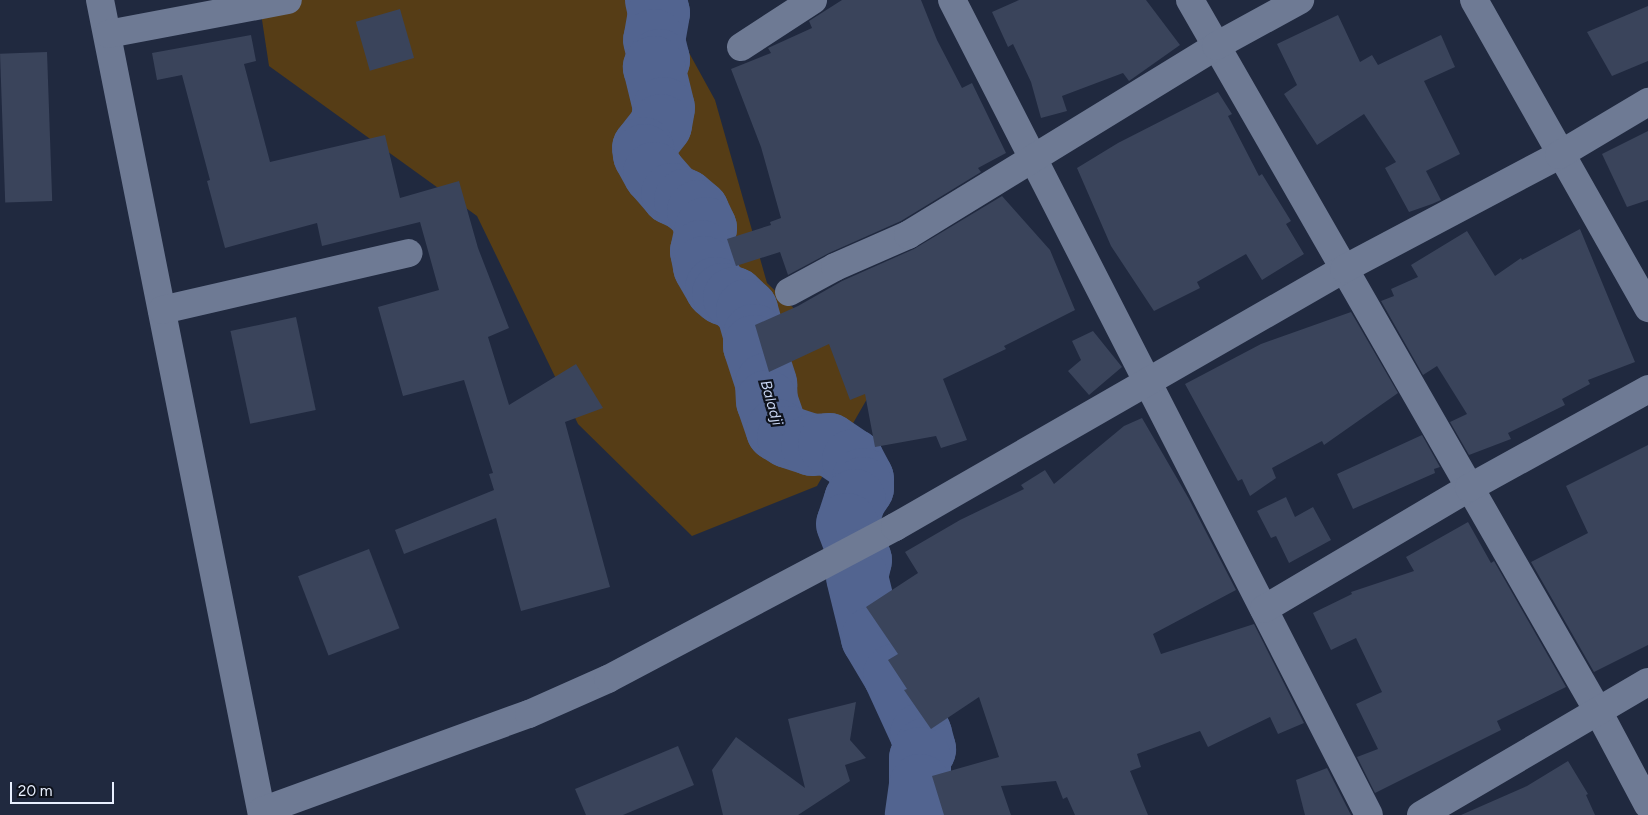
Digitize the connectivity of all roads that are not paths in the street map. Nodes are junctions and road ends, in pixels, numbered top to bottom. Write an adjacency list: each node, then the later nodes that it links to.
1 (100, 0): 8 (street)
2 (288, 0): 8 (street)
3 (813, 0): 10 (street)
4 (952, 0): 13 (street)
5 (1190, 0): 9 (street)
6 (1300, 0): 9 (street)
7 (1474, 0): 12 (street)
8 (108, 34): 18 (street)
9 (1216, 46): 13 (street); 15 (street)
10 (741, 47)
11 (1648, 102): 12 (street)
12 (1560, 154): 15 (street); 17 (street)
13 (1033, 158): 16 (street); 19 (street)
14 (408, 254): 18 (street)
15 (1344, 270): 19 (street); 21 (street)
16 (789, 292)
17 (1648, 308)
18 (162, 310): 26 (street)
19 (1148, 382): 22 (street); 26 (street)
20 (1648, 389): 21 (street)
21 (1470, 488): 22 (street); 24 (street)
22 (1264, 609): 27 (street)
23 (1648, 682): 24 (street)
24 (1598, 711): 25 (street); 28 (street)
25 (1648, 805)
26 (262, 813)
27 (1369, 815)
28 (1421, 815)

